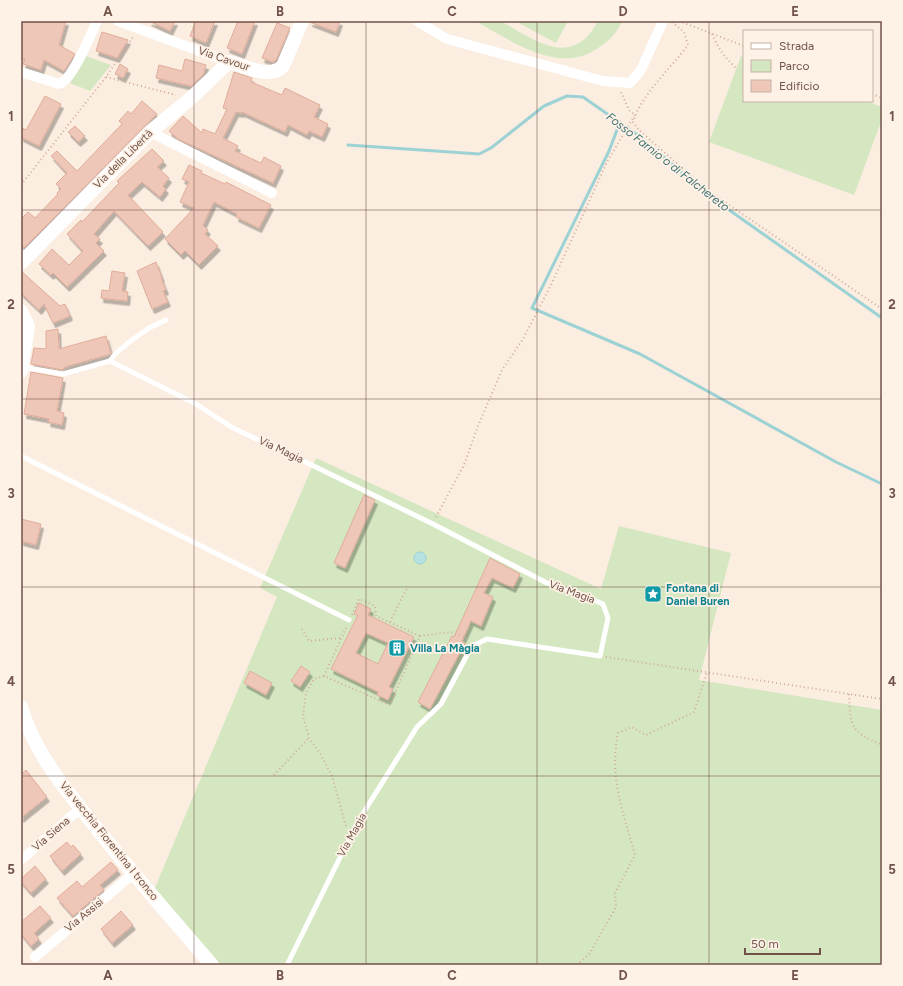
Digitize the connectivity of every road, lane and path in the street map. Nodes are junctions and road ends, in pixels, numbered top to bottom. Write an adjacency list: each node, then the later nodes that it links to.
1 (97, 21): 13 (street)
2 (118, 21): 8 (street, Via Cavour)
3 (302, 21): 11 (street, Via Cavour)
4 (417, 21): 15 (street)
5 (663, 21): 15 (street)
6 (671, 21): 17 (path)
7 (679, 21): 9 (path)
8 (139, 28): 11 (street, Via Cavour); 14 (path)
9 (712, 33): 10 (path); 12 (path)
10 (743, 46)
11 (229, 62): 16 (street, Via della Libertà)
12 (736, 68)
13 (21, 72)
14 (106, 77): 16 (path); 19 (path)
15 (610, 82): 17 (path)
16 (190, 99): 18 (street, Via della Libertà)
17 (635, 115): 22 (path); 28 (path)
18 (150, 132): 20 (street); 21 (street, Via della Libertà)
19 (21, 185)
20 (272, 193)
21 (21, 263)
22 (882, 309)
23 (21, 311): 26 (street)
24 (166, 320): 25 (lane)
25 (110, 361): 26 (lane); 28 (lane, Via Magia)
26 (21, 369)
27 (21, 456): 30 (lane)
28 (433, 524): 36 (lane, Via Magia)
29 (407, 588): 31 (path)
30 (350, 620): 31 (path); 34 (path)
31 (390, 622): 33 (path)
32 (302, 629): 34 (path)
33 (420, 636): 35 (path); 38 (path)
34 (341, 638): 38 (path)
35 (480, 643): 36 (lane); 46 (lane, Via Magia)
36 (600, 656): 37 (path)
37 (707, 672): 39 (path); 52 (path)
38 (324, 676): 42 (path)
39 (849, 694): 40 (path); 43 (path)
40 (882, 699)
41 (23, 720): 45 (street, Via vecchia Fiorentina I tronco)
42 (309, 738): 44 (path); 46 (path)
43 (882, 745)
44 (274, 775)
45 (81, 808): 47 (street, Via Siena); 48 (street, Via vecchia Fiorentina I tronco)
46 (349, 838): 51 (lane, Via Magia)
47 (21, 860)
48 (133, 874): 49 (street, Via Assisi); 50 (street, Via vecchia Fiorentina I tronco)
49 (35, 957)
50 (212, 965)
51 (287, 965)
52 (577, 965)

